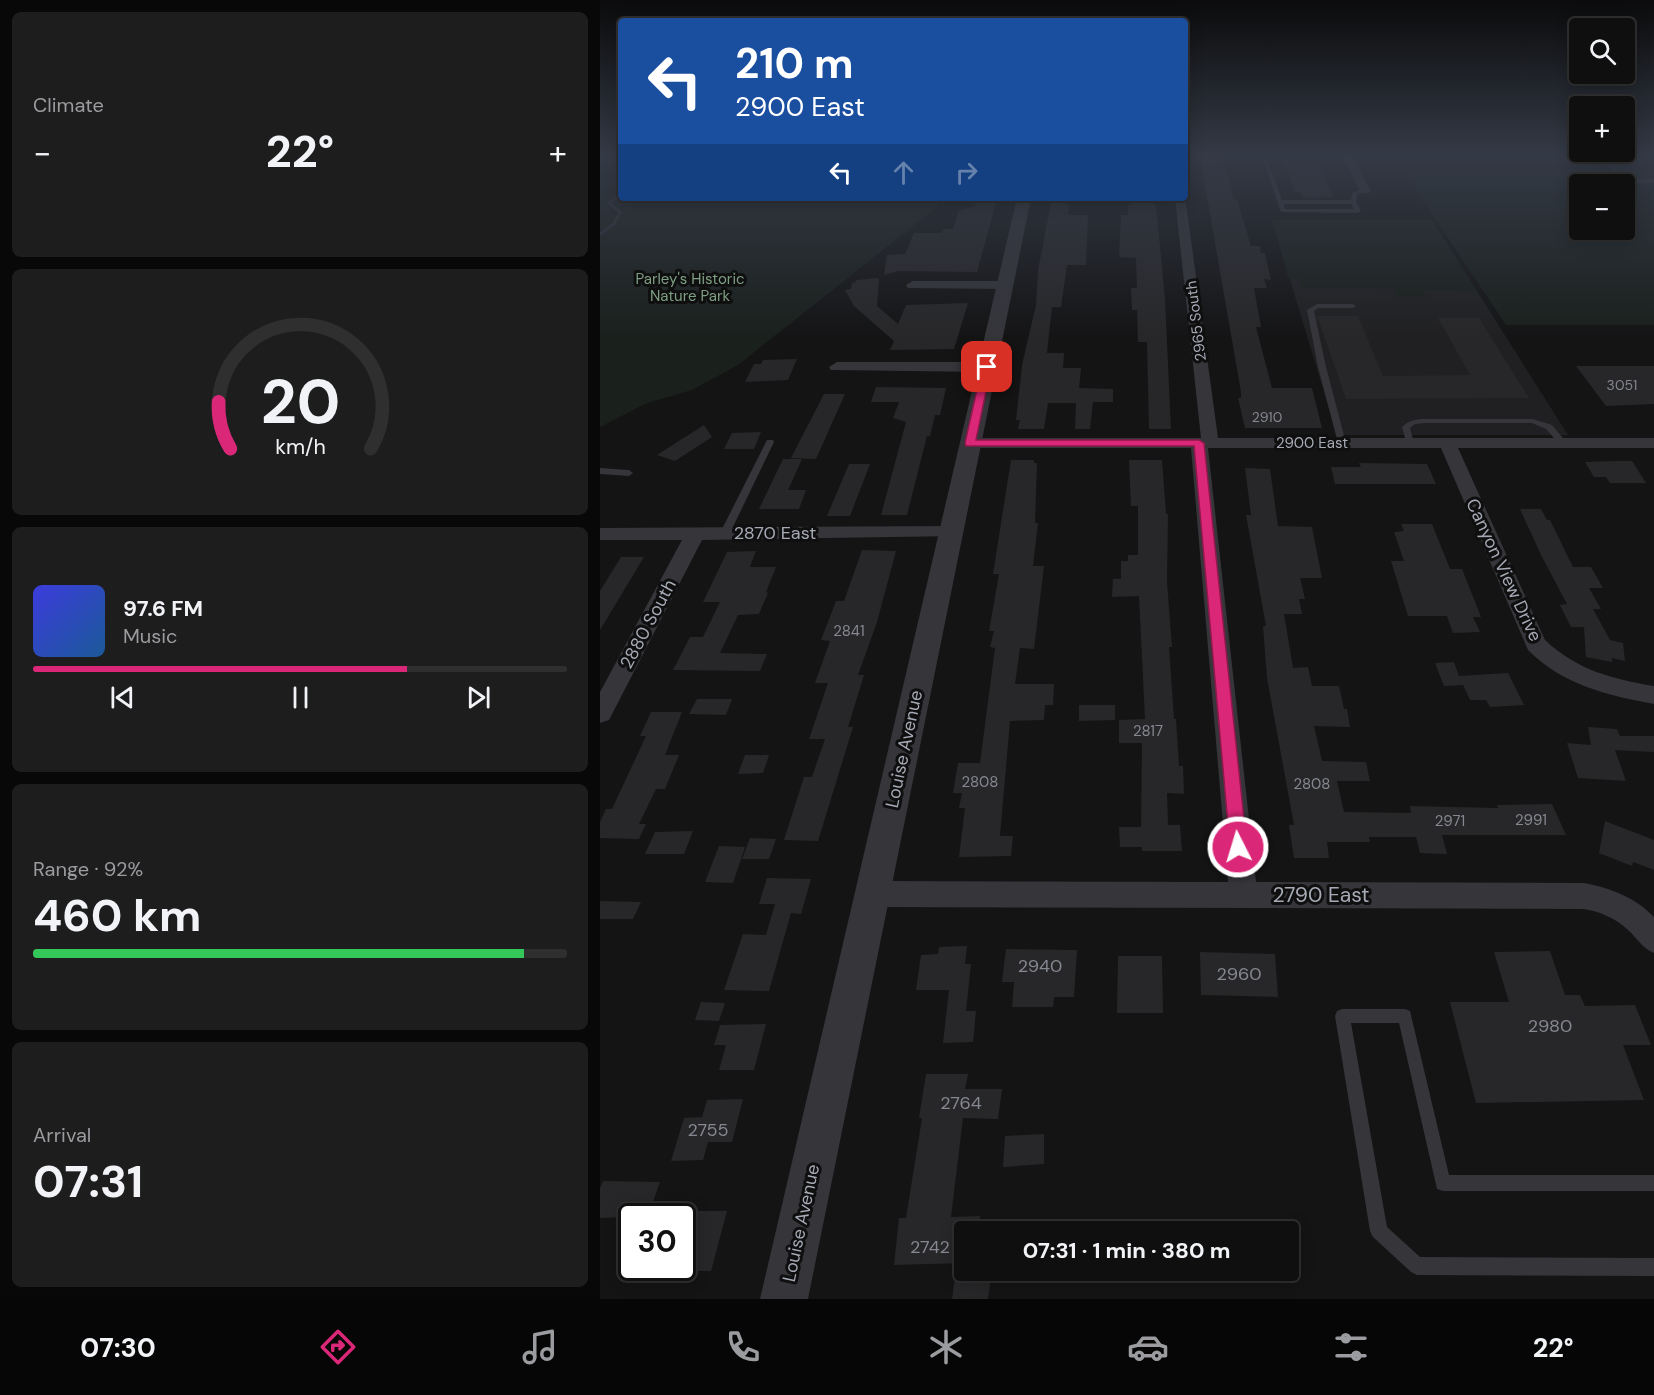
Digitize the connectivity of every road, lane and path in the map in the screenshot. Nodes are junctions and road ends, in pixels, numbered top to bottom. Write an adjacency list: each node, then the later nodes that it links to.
1 (1019, 217): 4 (street, Louise Avenue)
2 (1183, 217): 10 (street, 2965 South)
3 (913, 285): 4 (street)
4 (1005, 285): 7 (street, Louise Avenue)
5 (1353, 306): 11 (lane)
6 (837, 367): 7 (street)
7 (987, 367): 9 (street, Louise Avenue)
8 (770, 442): 20 (lane)
9 (970, 443): 10 (street, 2900 East); 18 (street, Louise Avenue)
10 (1204, 443): 11 (street, 2900 East); 25 (street, 2965 South)
11 (1342, 443): 12 (street, 2900 East)
12 (1410, 443): 13 (street, 2900 East); 14 (lane)
13 (1447, 443): 14 (street, 2900 East); 22 (street, Canyon View Drive)
14 (1563, 443): 15 (street, 2900 East)
15 (1654, 443)
16 (600, 471): 17 (lane)
17 (629, 473)
18 (951, 532): 20 (street, 2870 East); 24 (street, Louise Avenue)
19 (695, 533): 20 (street, 2870 East); 21 (street, 2870 East); 23 (street, 2880 South)
20 (725, 533)
21 (600, 534)
22 (1654, 695)
23 (600, 714)
24 (872, 894): 25 (street, 2790 East); 29 (street, Louise Avenue)
25 (1243, 895): 26 (street, 2790 East)
26 (1654, 939)
27 (1654, 1183): 28 (lane)
28 (1654, 1267)
29 (784, 1299)

